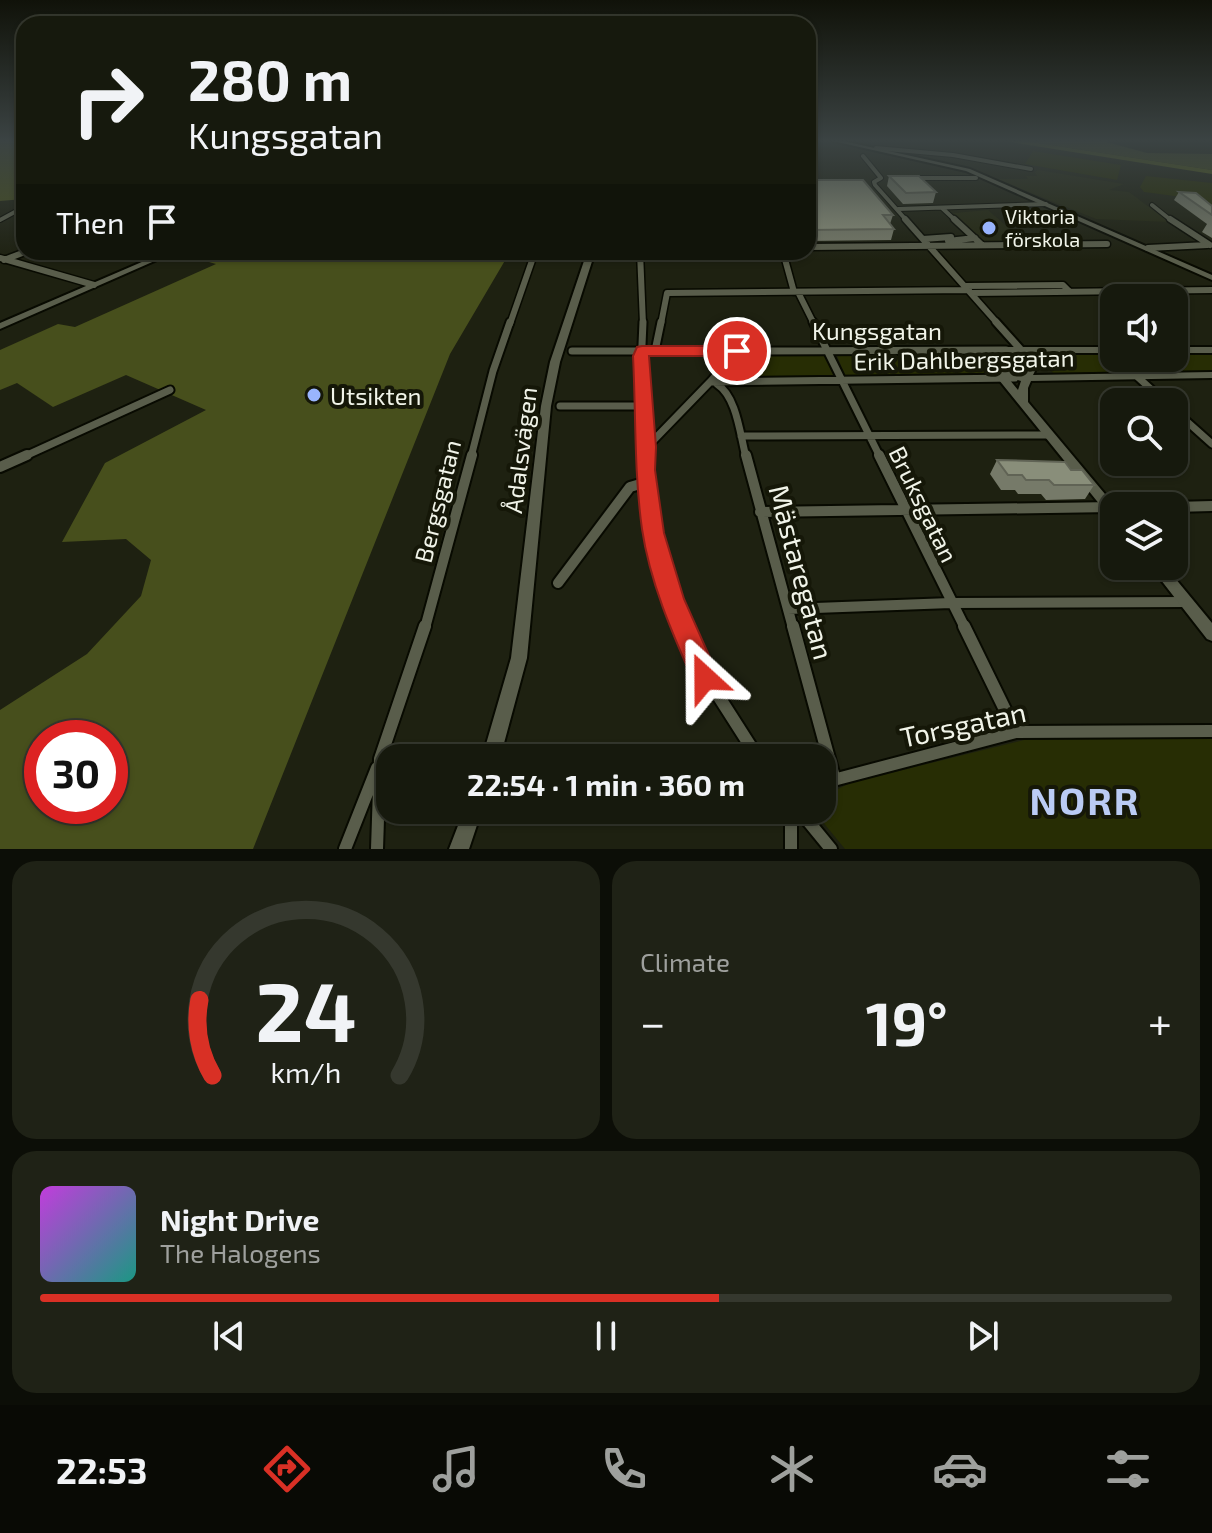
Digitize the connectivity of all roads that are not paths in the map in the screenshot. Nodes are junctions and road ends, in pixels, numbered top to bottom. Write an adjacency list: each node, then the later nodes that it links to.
1 (877, 181): 6 (street)
2 (991, 181): 3 (street)
3 (1046, 204): 5 (street); 13 (street)
4 (1152, 205): 11 (street)
5 (942, 208): 6 (street); 7 (street)
6 (898, 209): 8 (street)
7 (971, 235): 8 (street); 10 (street)
8 (925, 241): 10 (street); 12 (street); 23 (street)
9 (1107, 244): 10 (street)
10 (982, 245)
11 (1211, 245): 13 (street)
12 (816, 247)
13 (1148, 248): 20 (street)
14 (2, 260): 21 (street)
15 (152, 260): 21 (street)
16 (532, 260): 71 (street, Bergsgatan)
17 (588, 260): 72 (street, Ådalsvägen)
18 (641, 260): 34 (street)
19 (786, 260): 25 (street, Bruksgatan)
20 (1212, 278)
21 (94, 285): 28 (street)
22 (1033, 286): 23 (street); 26 (street); 27 (street)
23 (968, 289): 25 (street); 26 (street); 29 (street)
24 (1212, 290): 27 (street)
25 (796, 292): 30 (street, Bruksgatan); 35 (street)
26 (1040, 292): 27 (street)
27 (1070, 292)
28 (0, 326)
29 (1014, 349): 30 (street, Kungsgatan); 37 (street, Kungsgatan); 40 (street); 40 (street)
30 (827, 350): 36 (street, Kungsgatan); 42 (street, Bruksgatan)
31 (1188, 350): 32 (street)
32 (1212, 350)
33 (572, 351): 34 (street, Kungsgatan)
34 (642, 351): 35 (street, Kungsgatan); 48 (street)
35 (655, 351): 36 (street, Kungsgatan)
36 (737, 351): 43 (street)
37 (1100, 352)
38 (1132, 372): 41 (street)
39 (1212, 375): 41 (street, Erik Dahlbergsgatan)
40 (1012, 377): 41 (street, Erik Dahlbergsgatan); 42 (street, Erik Dahlbergsgatan); 46 (street); 46 (street)
41 (1137, 377): 44 (street)
42 (842, 381): 43 (street, Erik Dahlbergsgatan); 50 (street, Bruksgatan)
43 (714, 383): 52 (street, Mästaregatan); 54 (street)
44 (1149, 388)
45 (170, 390): 55 (street)
46 (1023, 404): 51 (street)
47 (560, 406): 48 (street)
48 (644, 406): 54 (street)
49 (1188, 423): 53 (street)
50 (869, 435): 51 (street); 52 (street); 60 (street, Bruksgatan)
51 (1049, 435): 57 (street)
52 (741, 436): 62 (street, Mästaregatan)
53 (1212, 444)
54 (647, 447): 56 (street)
55 (2, 464)
56 (647, 482): 64 (street); 73 (street)
57 (1100, 495)
58 (1212, 506): 59 (street)
59 (1188, 507)
60 (906, 509): 61 (street); 62 (street); 66 (street, Bruksgatan)
61 (1100, 509)
62 (760, 512): 67 (street, Mästaregatan)
63 (1168, 580): 65 (street)
64 (558, 583)
65 (1186, 602): 66 (street); 68 (street)
66 (951, 603): 67 (street); 70 (street, Bruksgatan)
67 (788, 609): 74 (street, Mästaregatan)
68 (1212, 634)
69 (1212, 731): 70 (street, Torsgatan)
70 (1016, 732): 76 (street, Torsgatan)
71 (385, 744)
72 (495, 744)
73 (749, 744)
74 (820, 744)
75 (376, 769): 81 (street, Bergsgatan)
76 (836, 778)
77 (378, 824): 82 (street, Bergsgatan)
78 (468, 824): 83 (street)
79 (791, 824): 84 (street)
80 (810, 824): 85 (street)
81 (345, 849)
82 (377, 849)
83 (459, 849)
84 (791, 849)
85 (831, 849)

